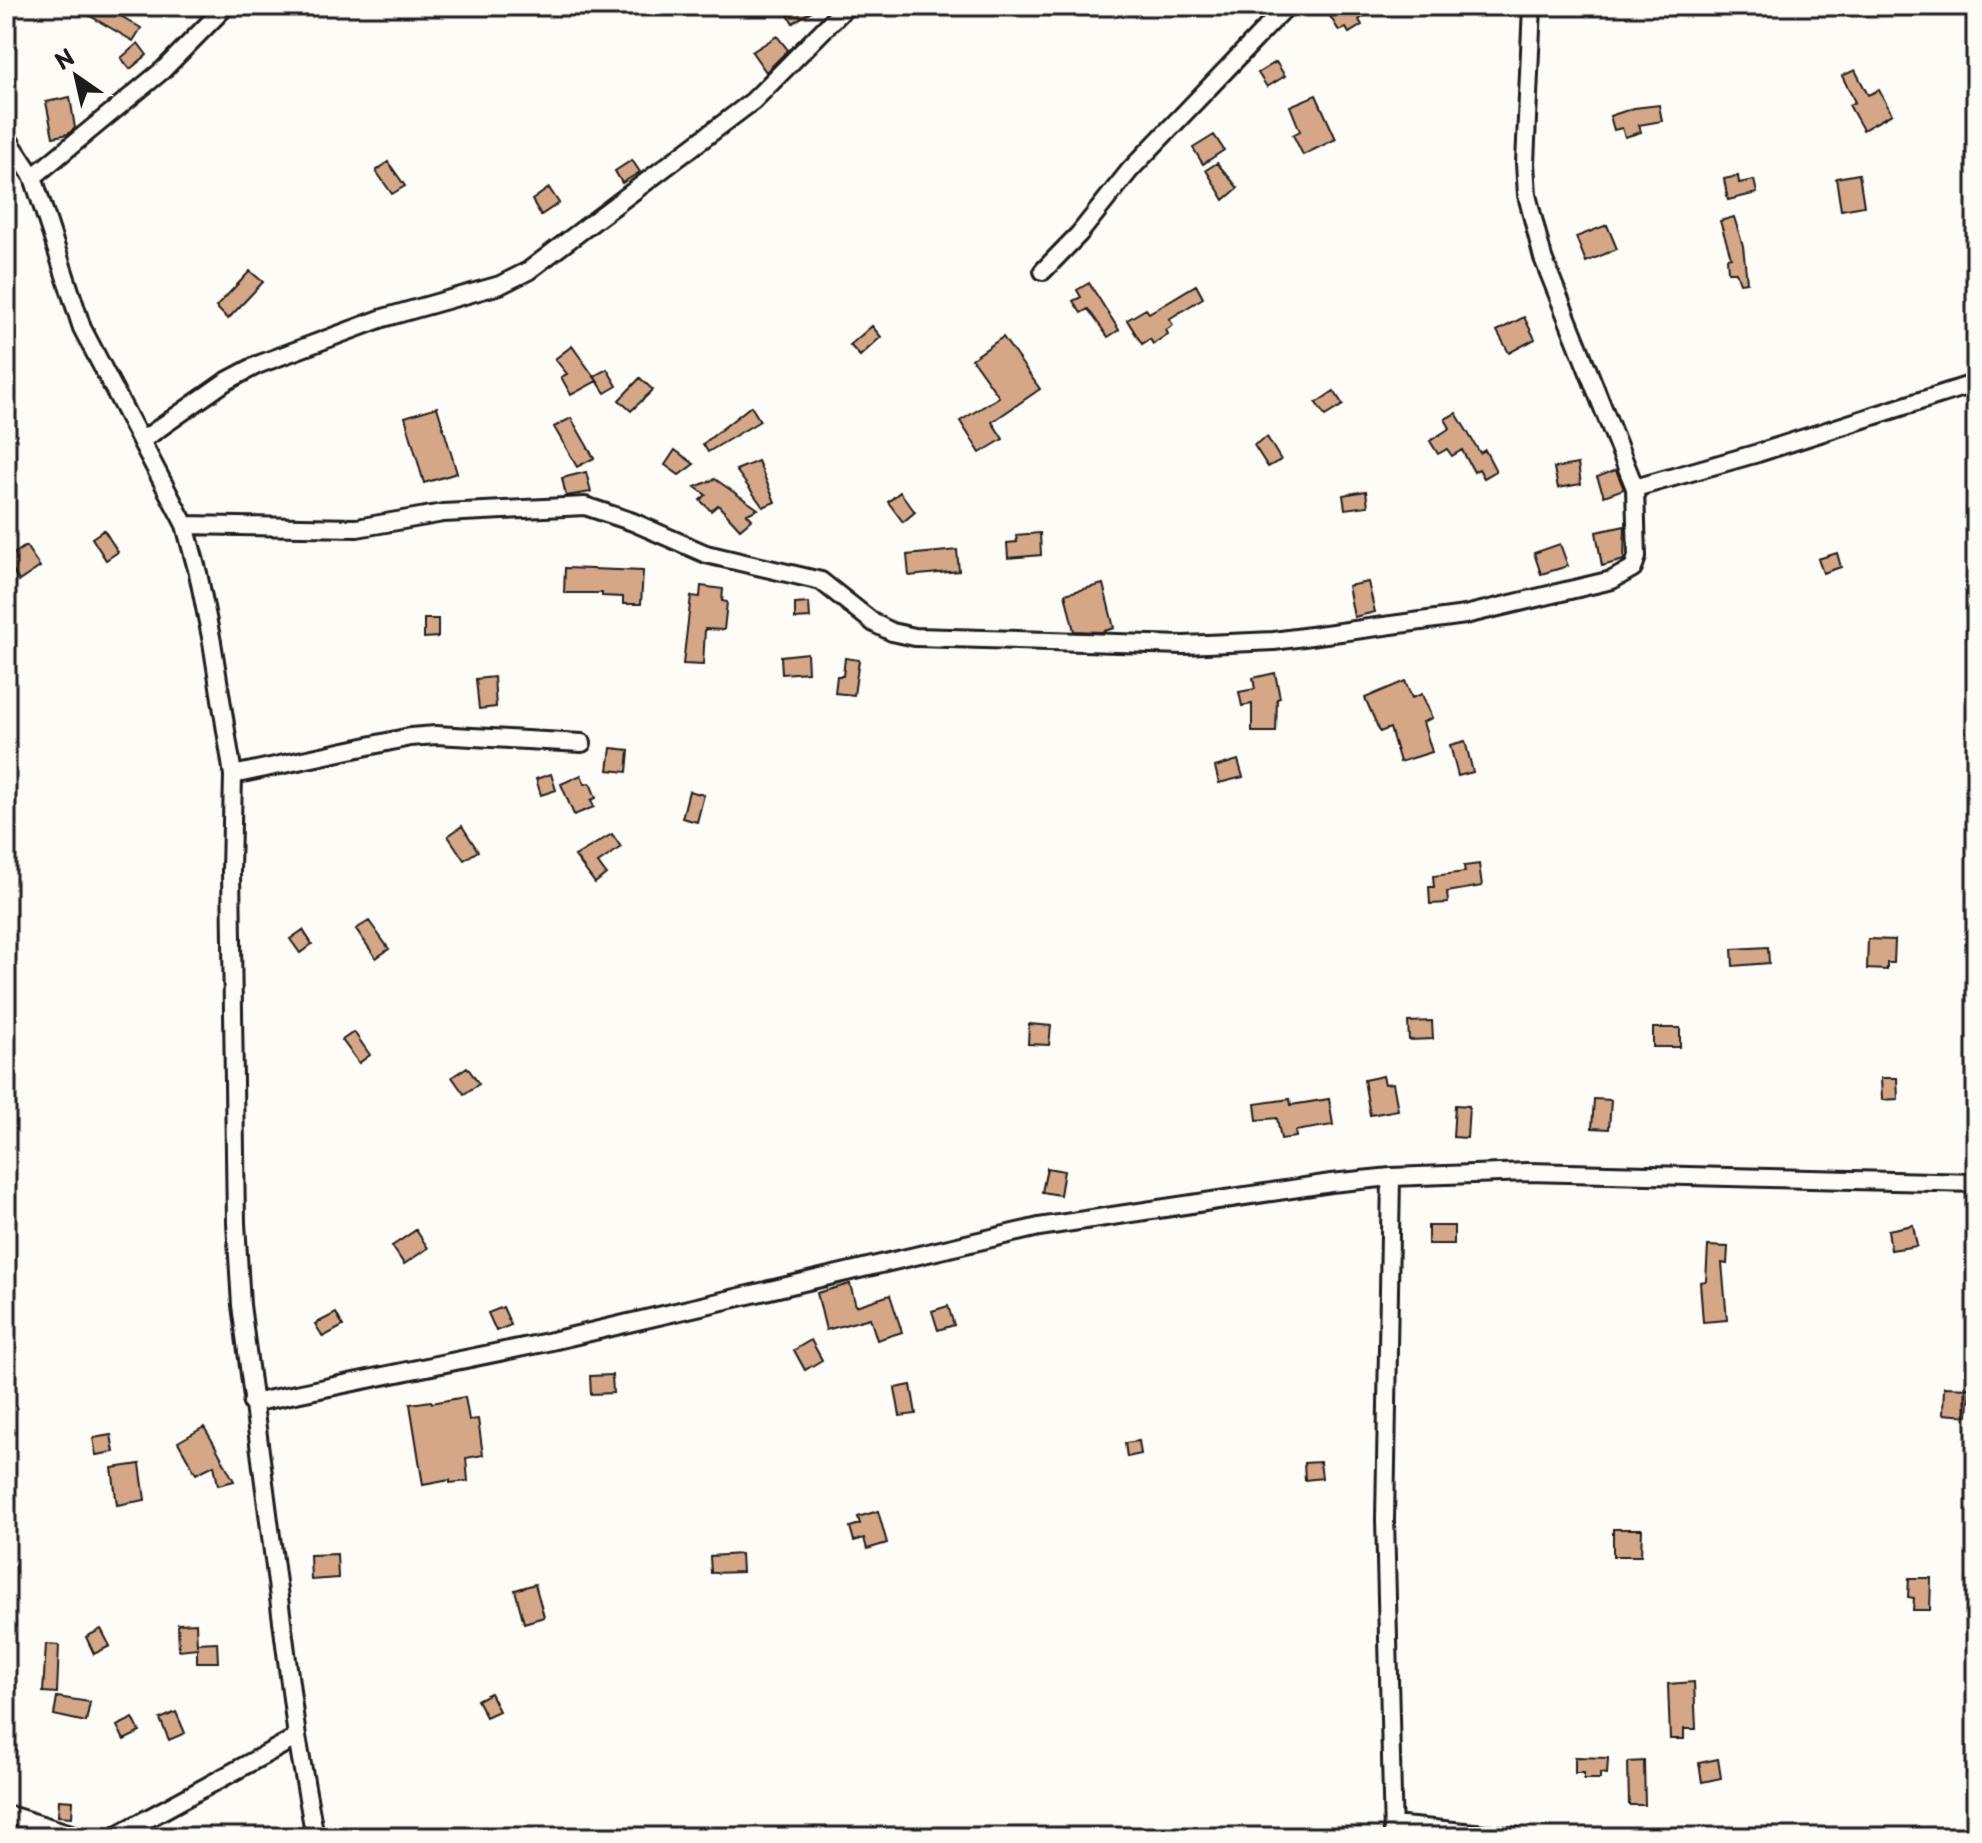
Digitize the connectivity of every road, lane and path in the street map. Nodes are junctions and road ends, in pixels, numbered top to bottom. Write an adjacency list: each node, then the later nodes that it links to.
1 (226, 6): 6 (street)
2 (847, 6): 9 (street)
3 (1287, 6): 7 (street)
4 (1532, 6): 10 (street)
5 (6, 136): 6 (street)
6 (33, 177): 9 (street)
7 (1043, 271)
8 (1976, 383): 10 (street)
9 (141, 441): 11 (street)
10 (1635, 488): 11 (street)
11 (185, 525): 13 (street)
12 (582, 743): 13 (street)
13 (233, 775): 16 (street)
14 (1391, 1177): 15 (street); 16 (street); 19 (street)
15 (1976, 1183)
16 (252, 1403): 17 (street)
17 (297, 1737): 21 (street); 22 (street)
18 (6, 1814): 20 (street)
19 (1393, 1831): 23 (street)
20 (81, 1837)
21 (114, 1837)
22 (315, 1837)
23 (1515, 1837)

